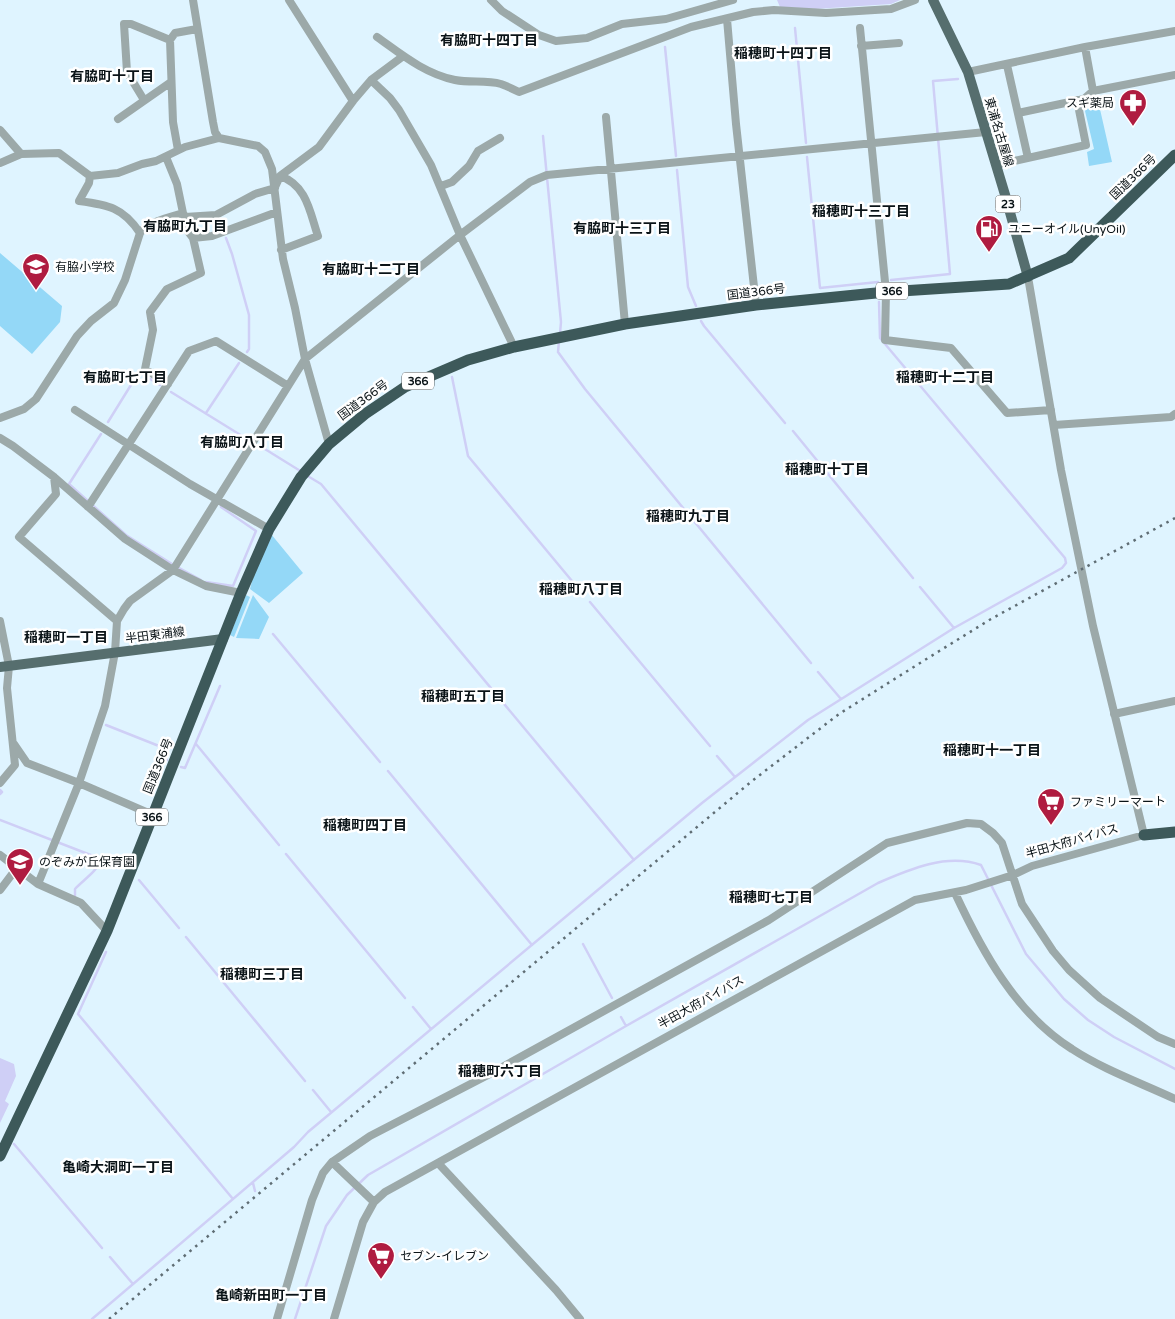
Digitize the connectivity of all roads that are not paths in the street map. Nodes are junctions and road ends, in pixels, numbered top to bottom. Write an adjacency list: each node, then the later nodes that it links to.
1 (193, 0): 11 (street)
2 (289, 0): 27 (street)
3 (491, 0): 4 (street)
4 (733, 0)
5 (772, 0): 8 (street)
6 (915, 0): 8 (street)
7 (933, 0): 20 (main road, 東浦名古屋線 / 23)
8 (774, 10): 9 (street)
9 (727, 19): 18 (street); 39 (street)
10 (860, 28): 16 (street)
11 (197, 29): 14 (street); 33 (street)
12 (1175, 31): 17 (street)
13 (377, 38): 18 (street)
14 (170, 40): 23 (street); 25 (street)
15 (899, 43): 16 (street)
16 (861, 46): 35 (street)
17 (1085, 47): 19 (street); 24 (street)
18 (402, 57): 22 (street)
19 (1008, 64): 20 (street); 28 (street)
20 (968, 72): 32 (main road, 東浦名古屋線 / 23)
21 (1175, 75): 24 (street)
22 (371, 80): 27 (street); 47 (street)
23 (171, 82): 25 (street); 36 (street)
24 (1094, 91): 26 (street)
25 (144, 100): 30 (street)
26 (1077, 100): 28 (street); 41 (street)
27 (353, 101): 46 (street)
28 (1018, 113): 41 (street)
29 (606, 117): 44 (street)
30 (118, 119)
31 (0, 130): 37 (street)
32 (986, 132): 35 (street); 43 (main road, 東浦名古屋線 / 23)
33 (219, 138): 36 (street); 48 (street)
34 (500, 138): 47 (street)
35 (870, 144): 39 (street); 56 (street)
36 (178, 150): 40 (street)
37 (21, 154): 42 (street); 45 (street)
38 (1175, 155): 55 (highway, 国道366号 / 366)
39 (740, 156): 44 (street); 57 (street)
40 (166, 157): 45 (street); 50 (street)
41 (1028, 158): 43 (street)
42 (0, 163)
43 (996, 165): 55 (main road, 東浦名古屋線 / 23)
44 (611, 169): 52 (street); 58 (street)
45 (90, 176): 51 (street)
46 (280, 176): 48 (street); 54 (street)
47 (441, 186): 52 (street)
48 (275, 188): 49 (street); 50 (street)
49 (277, 212): 53 (street); 54 (street)
50 (184, 215): 51 (street); 53 (street)
51 (140, 233): 66 (street)
52 (460, 235): 59 (street); 60 (street)
53 (193, 238): 61 (street)
54 (281, 250): 60 (street)
55 (1028, 277): 56 (highway, 国道366号 / 366); 64 (street)
56 (886, 292): 57 (highway, 国道366号 / 366); 64 (street)
57 (756, 305): 58 (highway, 国道366号 / 366)
58 (625, 324): 59 (highway, 国道366号 / 366)
59 (514, 347): 70 (highway, 国道366号 / 366)
60 (305, 359): 62 (street); 70 (street)
61 (168, 384): 62 (street); 69 (street)
62 (288, 386): 72 (street)
63 (76, 410): 69 (street)
64 (1051, 410): 67 (street)
65 (1175, 414): 67 (street)
66 (0, 418)
67 (1054, 425): 83 (street)
68 (0, 438): 71 (street)
69 (130, 444): 72 (street); 73 (street)
70 (329, 444): 74 (highway, 国道366号 / 366)
71 (54, 478): 73 (street); 78 (street)
72 (217, 500): 74 (street); 75 (street)
73 (89, 507): 75 (street)
74 (269, 529): 76 (highway, 国道366号 / 366)
75 (173, 569): 76 (street); 78 (street)
76 (241, 593): 79 (highway, 国道366号 / 366)
77 (0, 621): 81 (street)
78 (117, 621): 80 (street)
79 (223, 640): 80 (main road, 半田東浦線); 87 (highway, 国道366号 / 366)
80 (115, 652): 81 (main road, 半田東浦線); 86 (street)
81 (4, 666): 84 (street)
82 (1175, 701): 83 (street)
83 (1114, 714): 89 (street)
84 (13, 743): 85 (street); 86 (street)
85 (0, 783)
86 (79, 783): 87 (street); 93 (street)
87 (153, 815): 96 (highway, 国道366号 / 366)
88 (1175, 832): 89 (highway, 半田大府パイパス)
89 (1144, 835): 92 (street, 半田大府パイパス)
90 (0, 855): 91 (street)
91 (16, 869): 93 (street); 94 (street)
92 (1011, 876): 95 (street, 半田大府パイパス); 97 (street); 100 (street)
93 (38, 884): 96 (street)
94 (0, 890)
95 (955, 893): 98 (street); 101 (street, 半田大府パイパス)
96 (107, 931): 99 (highway, 国道366号 / 366)
97 (1175, 1044)
98 (1175, 1099)
99 (0, 1156)
100 (332, 1162): 102 (street); 103 (street)
101 (438, 1163): 102 (street, 半田大府パイパス); 105 (street)
102 (372, 1199): 104 (street, 半田大府パイパス)
103 (277, 1319)
104 (334, 1319)
105 (580, 1319)

